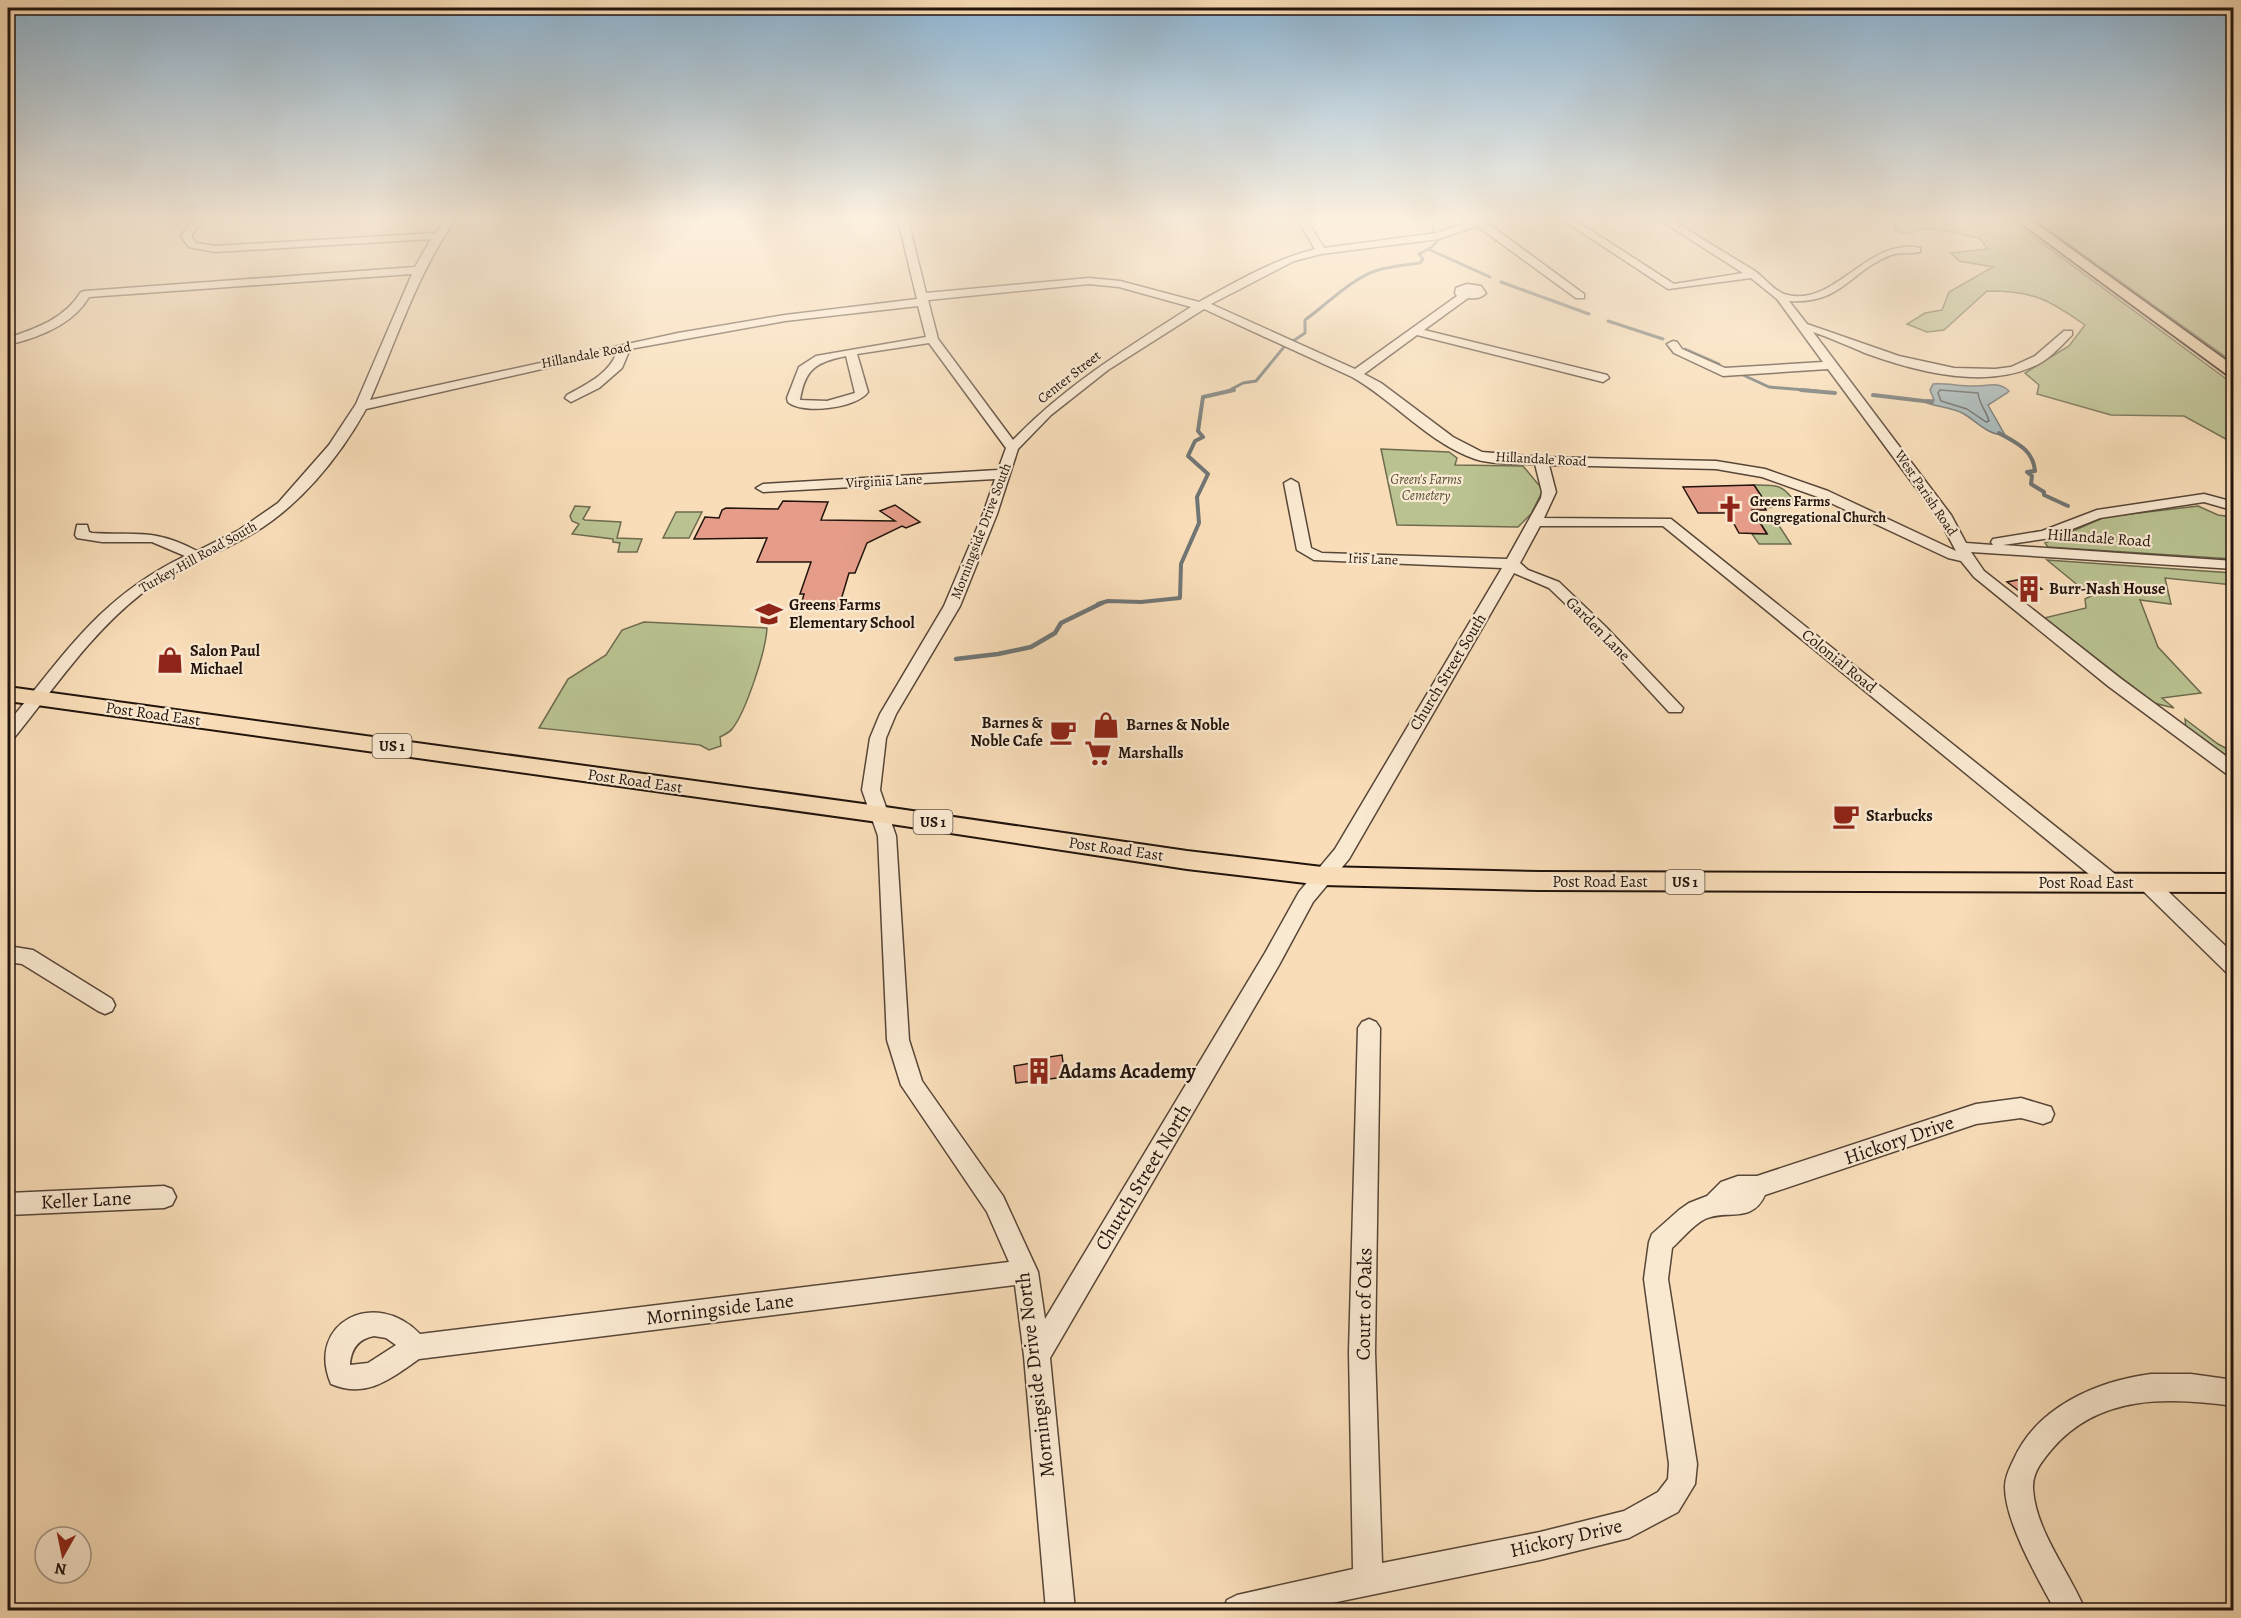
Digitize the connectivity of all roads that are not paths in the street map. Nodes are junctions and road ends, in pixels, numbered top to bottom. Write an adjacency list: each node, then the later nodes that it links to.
1 (1465, 295): 14 (street)
2 (85, 296): 17 (street)
3 (407, 296): 26 (street, Turkey Hill Road South)
4 (920, 296): 11 (street, Morningside Drive South)
5 (954, 296): 11 (street, Hillandale Road)
6 (1167, 296): 12 (street, Hillandale Road)
7 (1220, 296): 12 (street, Center Street)
8 (1818, 296): 10 (street)
9 (2127, 296): 22 (main road)
10 (1781, 297): 13 (street, West Parish Road)
11 (921, 299): 16 (street, Morningside Drive South); 19 (street, Hillandale Road)
12 (1205, 304): 23 (street, Hillandale Road); 27 (street, Center Street)
13 (1805, 327): 15 (street); 21 (street, West Parish Road)
14 (1416, 331): 23 (street); 24 (street)
15 (2068, 333)
16 (932, 339): 20 (street); 27 (street, Morningside Drive South)
17 (8, 342)
18 (1673, 344): 21 (street)
19 (625, 347): 25 (street); 26 (street, Hillandale Road)
20 (851, 352): 20 (street)
21 (1830, 365): 35 (street, West Parish Road)
22 (2234, 373)
23 (1356, 374): 28 (street, Hillandale Road)
24 (1603, 378)
25 (571, 398)
26 (361, 406): 36 (street, Turkey Hill Road South)
27 (1012, 448): 29 (street, Morningside Drive South)
28 (1541, 460): 33 (street, Church Street South); 35 (street, Hillandale Road)
29 (1005, 474): 31 (street, Virginia Lane); 44 (street, Morningside Drive South)
30 (1291, 483): 37 (street, Iris Lane)
31 (764, 488)
32 (2225, 504): 35 (street)
33 (1535, 522): 37 (street, Church Street South); 46 (street, Colonial Road)
34 (82, 528): 36 (street)
35 (1967, 548): 38 (street, Hillandale Road); 43 (street, West Parish Road)
36 (196, 556): 40 (street, Turkey Hill Road South)
37 (1512, 564): 41 (street, Garden Lane); 45 (street, Church Street South)
38 (2234, 565)
39 (8, 694): 40 (main road, Post Road East / US 1)
40 (38, 698): 42 (street, Turkey Hill Road South); 44 (main road, Post Road East / US 1)
41 (1675, 708)
42 (8, 734)
43 (2234, 771)
44 (878, 814): 45 (main road, Post Road East / US 1); 56 (street, Morningside Drive North)
45 (1322, 876): 46 (main road, Post Road East / US 1); 58 (street, Church Street North)
46 (2113, 883): 47 (main road, Post Road East / US 1)
47 (2147, 883): 48 (main road, Post Road East / US 1); 50 (street)
48 (2234, 883)
49 (8, 954): 51 (street)
50 (2234, 968)
51 (105, 1005)
52 (1369, 1028): 60 (street, Court of Oaks)
53 (2043, 1114): 60 (street, Hickory Drive)
54 (164, 1197): 55 (street, Keller Lane)
55 (8, 1204)
56 (1026, 1272): 57 (street, Morningside Lane); 58 (street, Morningside Drive North)
57 (415, 1347)
58 (1037, 1356): 61 (street, Morningside Drive North)
59 (2234, 1393): 63 (street)
60 (1368, 1580): 62 (street, Hickory Drive)
61 (1059, 1611)
62 (1238, 1611)
63 (2070, 1611)

